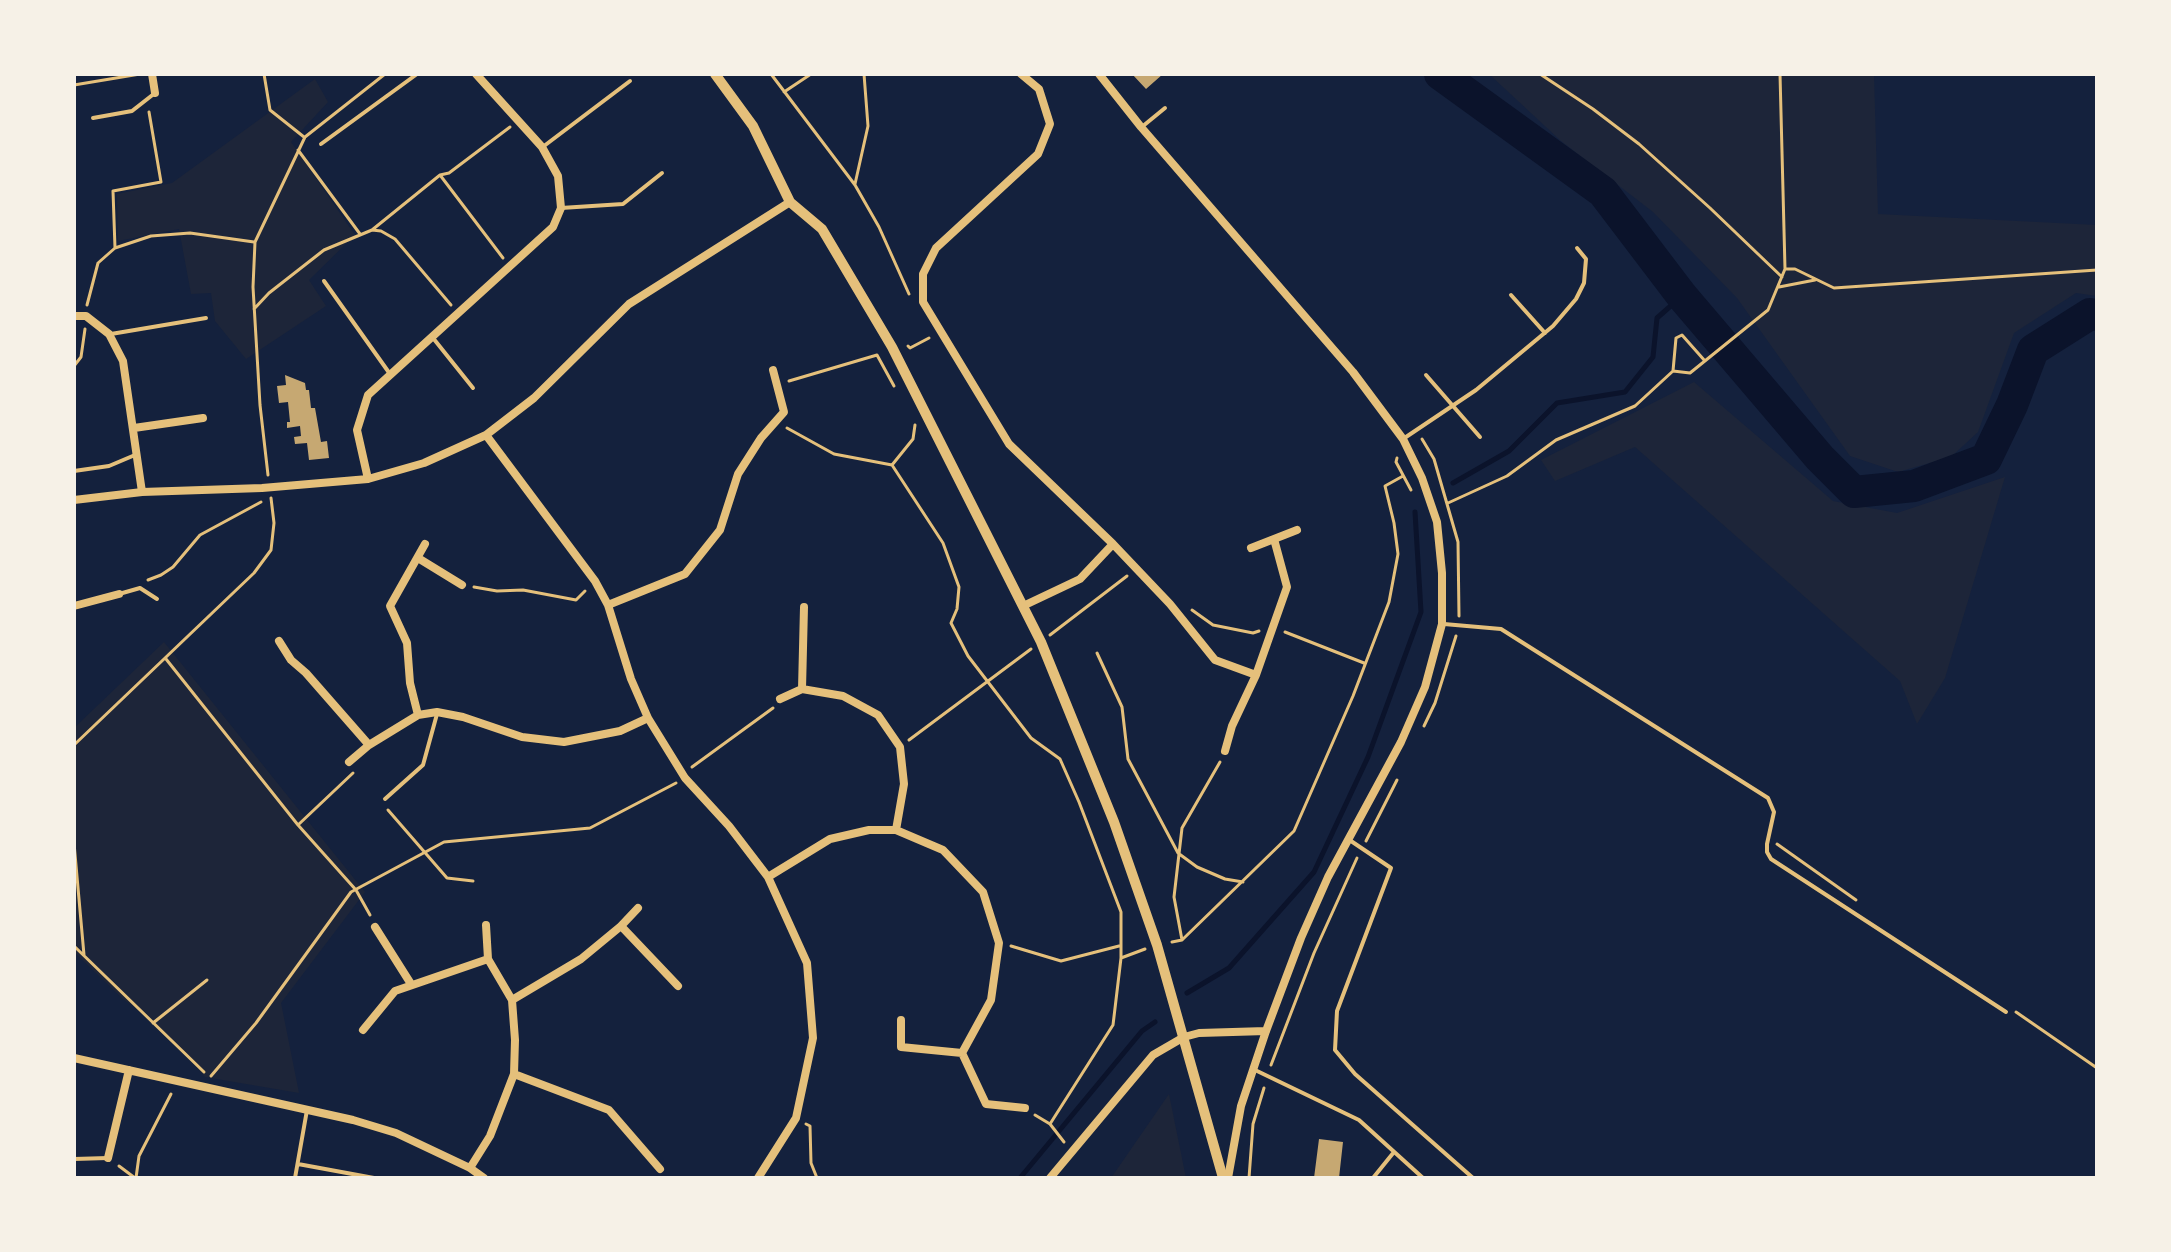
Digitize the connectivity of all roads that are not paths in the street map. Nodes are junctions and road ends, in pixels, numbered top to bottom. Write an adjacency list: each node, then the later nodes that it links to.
1 (152, 74): 8 (street)
2 (417, 74): 12 (lane)
3 (476, 74): 13 (street)
4 (715, 74): 15 (street)
5 (1021, 74): 43 (street)
6 (1099, 74): 11 (street)
7 (630, 81): 13 (lane)
8 (155, 93): 10 (lane)
9 (1165, 108): 11 (lane)
10 (93, 118)
11 (1141, 127): 34 (street)
12 (321, 144)
13 (542, 147): 16 (street)
14 (662, 173): 16 (lane)
15 (790, 202): 32 (street); 51 (street)
16 (561, 208): 24 (street)
17 (1577, 248): 22 (lane)
18 (324, 281): 26 (lane)
19 (1511, 295): 22 (lane)
20 (74, 316): 23 (street)
21 (206, 318): 23 (lane)
22 (1545, 333): 29 (lane)
23 (109, 334): 31 (street)
24 (431, 336): 26 (street); 28 (lane)
25 (773, 370): 49 (street)
26 (390, 374): 37 (street)
27 (1426, 375): 29 (lane)
28 (473, 388)
29 (1451, 406): 33 (lane); 34 (lane)
30 (203, 418): 31 (street)
31 (134, 428): 35 (street)
32 (486, 435): 37 (street); 49 (street)
33 (1480, 437)
34 (1403, 439): 53 (street)
35 (137, 454): 36 (lane); 38 (street)
36 (74, 471)
37 (368, 479): 38 (street)
38 (142, 492): 39 (street)
39 (74, 500)
40 (1297, 530): 41 (street)
41 (1274, 539): 44 (street); 55 (street)
42 (425, 544): 45 (street)
43 (1113, 544): 51 (street); 55 (street)
44 (1251, 548)
45 (418, 558): 46 (street); 59 (street)
46 (462, 585)
47 (119, 594): 48 (lane); 50 (street)
48 (157, 599)
49 (608, 605): 60 (street)
50 (74, 606)
51 (1023, 606): 80 (street)
52 (804, 607): 56 (street)
53 (1442, 624): 66 (street); 76 (lane)
54 (279, 641): 61 (street)
55 (1256, 675): 62 (street)
56 (802, 689): 57 (street); 65 (street)
57 (780, 699)
58 (437, 712): 59 (street); 60 (street); 64 (lane)
59 (418, 715): 61 (street)
60 (648, 718): 67 (street)
61 (369, 745): 63 (street)
62 (1225, 751)
63 (349, 762)
64 (385, 799)
65 (896, 830): 67 (street); 81 (street)
66 (1348, 839): 79 (street); 102 (lane)
67 (768, 877): 97 (street)
68 (638, 908): 70 (street)
69 (486, 925): 72 (street)
70 (621, 926): 74 (street); 75 (street)
71 (375, 927): 73 (street)
72 (488, 959): 73 (street); 75 (street)
73 (411, 984): 78 (street)
74 (678, 986)
75 (512, 1000): 85 (street)
76 (2006, 1012)
77 (901, 1020): 81 (street)
78 (363, 1030)
79 (1266, 1031): 80 (street); 83 (street)
80 (1184, 1037): 98 (street); 99 (street)
81 (962, 1053): 86 (street)
82 (74, 1058): 84 (street)
83 (1253, 1069): 88 (lane); 99 (street)
84 (129, 1070): 87 (street); 89 (street)
85 (514, 1074): 92 (street); 93 (street)
86 (1025, 1108)
87 (307, 1110): 91 (lane); 92 (street)
88 (1394, 1152): 100 (lane); 101 (lane)
89 (108, 1158): 90 (lane)
90 (74, 1159)
91 (298, 1164): 94 (lane); 95 (lane)
92 (470, 1168): 96 (street)
93 (660, 1169)
94 (295, 1178)
95 (374, 1178)
96 (484, 1178)
97 (758, 1178)
98 (1050, 1178)
99 (1225, 1178)
100 (1373, 1178)
101 (1423, 1178)
102 (1473, 1178)

